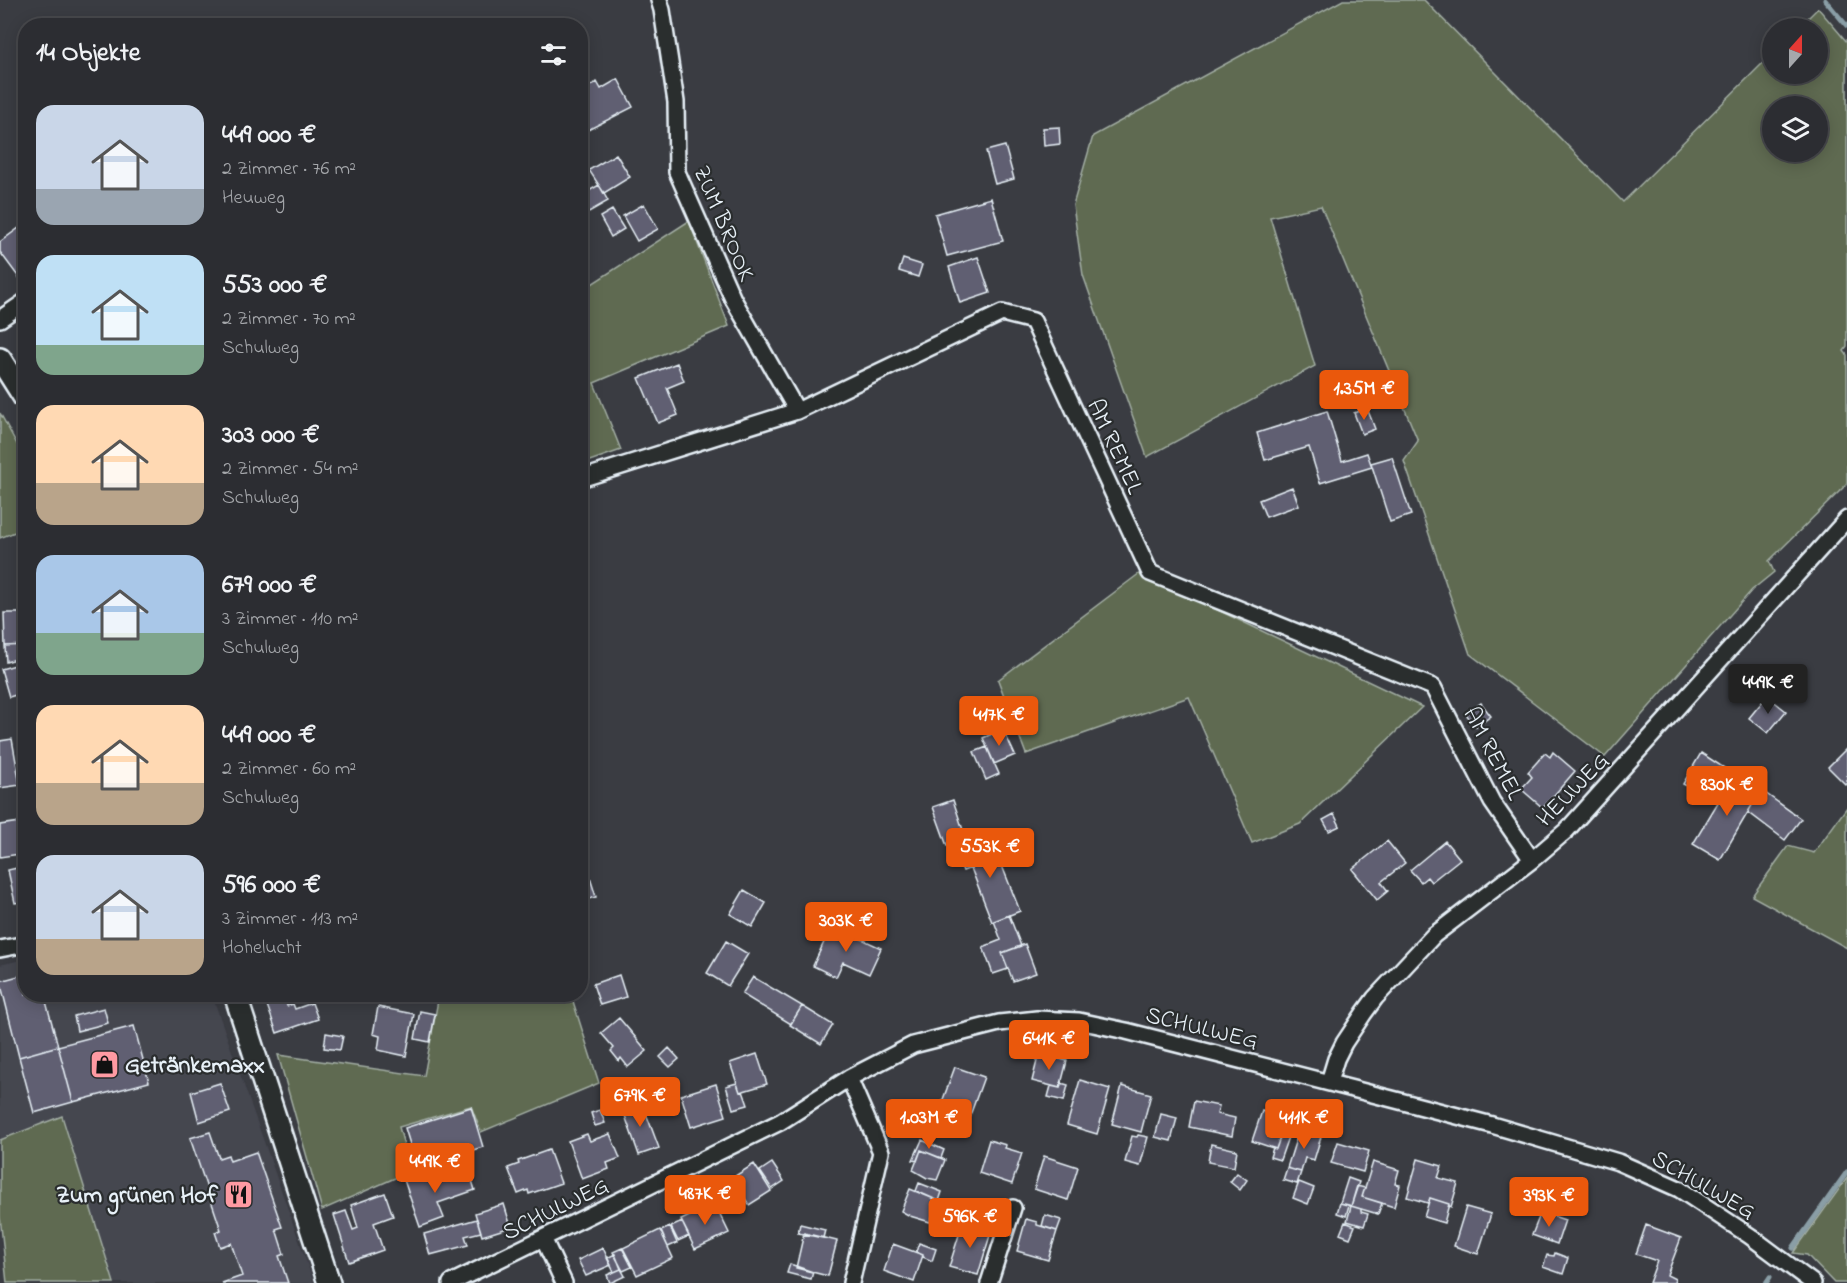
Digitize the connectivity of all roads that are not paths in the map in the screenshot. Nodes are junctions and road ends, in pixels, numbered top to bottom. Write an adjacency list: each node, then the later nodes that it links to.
1 (659, 0): 6 (street, ZUM BROOK)
2 (18, 307): 3 (street)
3 (0, 319)
4 (0, 359): 5 (main road)
5 (18, 387)
6 (797, 411): 7 (street, AM REMEL); 9 (street, AM REMEL)
7 (588, 476)
8 (1847, 519): 9 (street, HEUWEG)
9 (1532, 860): 14 (street, HEUWEG)
10 (18, 946): 11 (street)
11 (0, 949)
12 (238, 1002): 17 (main road)
13 (849, 1078): 14 (street, SCHULWEG); 16 (street, SCHULWEG); 20 (street)
14 (1329, 1082): 22 (street, SCHULWEG)
15 (1013, 1208): 21 (street)
16 (543, 1238): 18 (street, SCHULWEG); 19 (street)
17 (329, 1283)
18 (451, 1283)
19 (564, 1283)
20 (851, 1283)
21 (989, 1283)
22 (1812, 1283)

